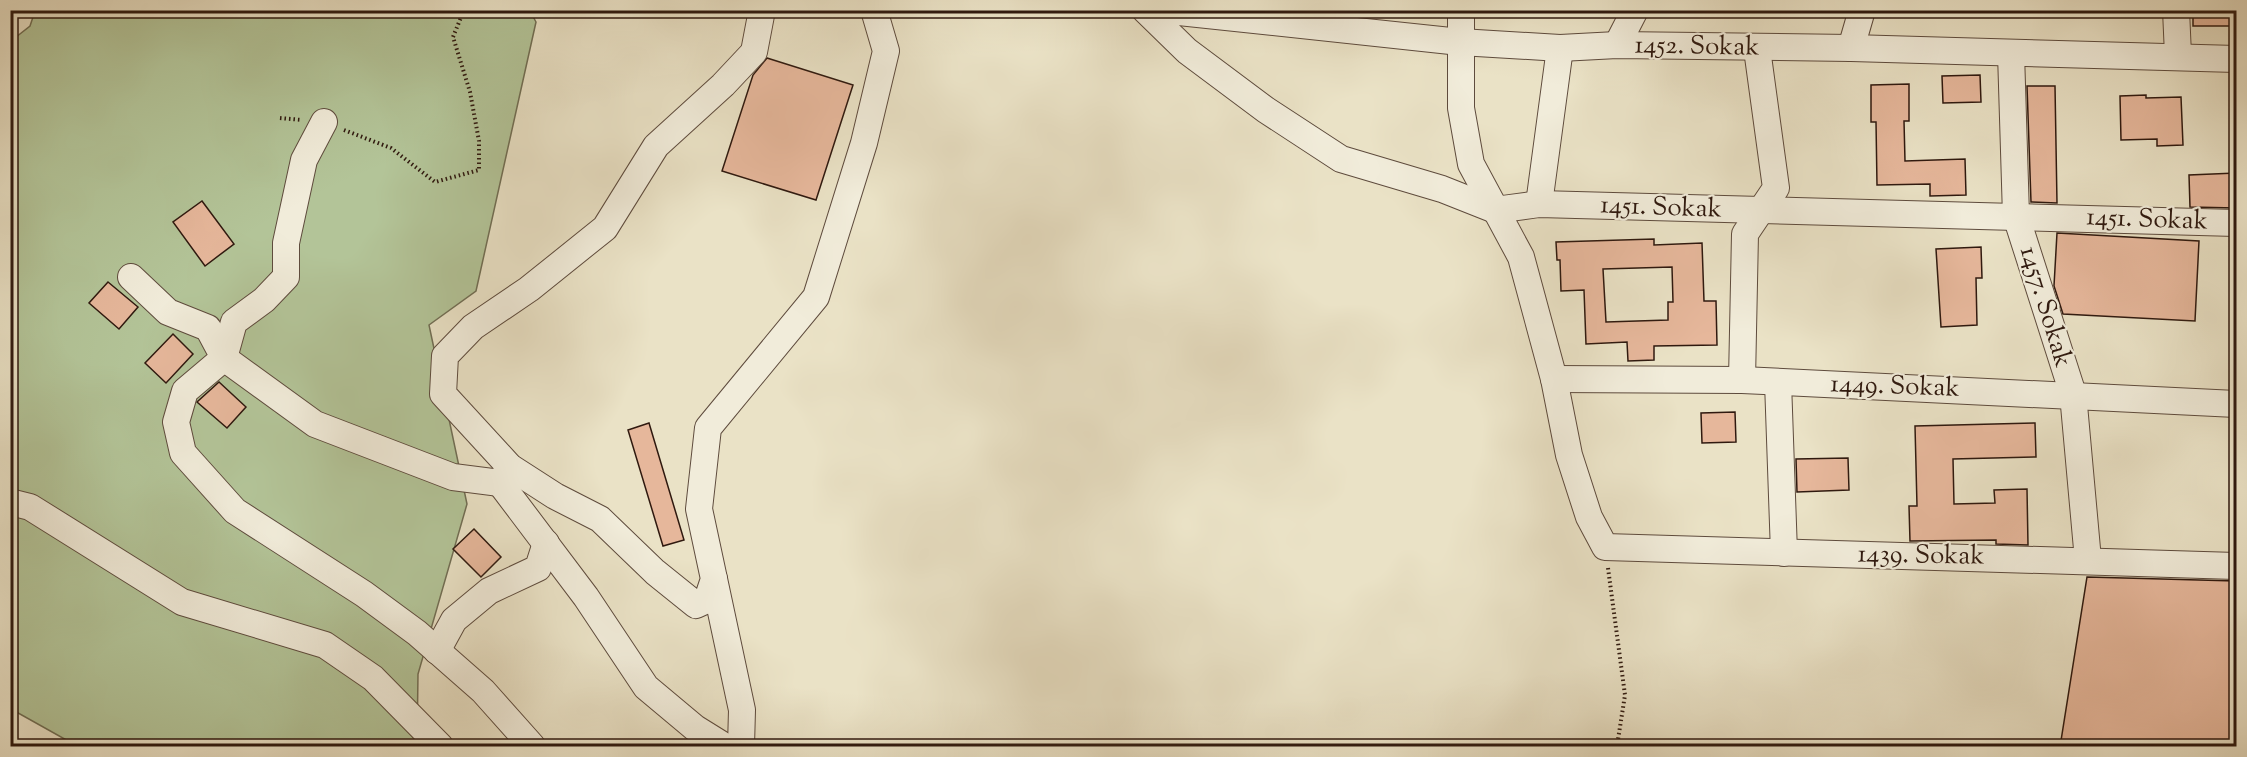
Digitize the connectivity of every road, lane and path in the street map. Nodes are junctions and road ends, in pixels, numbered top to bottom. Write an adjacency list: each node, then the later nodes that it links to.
1 (464, 10): 20 (path)
2 (762, 10): 33 (street)
3 (874, 10): 41 (street)
4 (1145, 10): 22 (street, 1451. Sokak)
5 (1160, 10): 10 (street, 1452. Sokak)
6 (1461, 10): 11 (street)
7 (1635, 10): 12 (street)
8 (1862, 10): 14 (street)
9 (2176, 10): 17 (street)
10 (1196, 13): 11 (street, 1452. Sokak)
11 (1460, 42): 13 (street, 1452. Sokak); 22 (street)
12 (1617, 45): 13 (street, 1452. Sokak); 15 (street, 1452. Sokak)
13 (1560, 48): 21 (street)
14 (1851, 48): 15 (street, 1452. Sokak); 16 (street, 1452. Sokak)
15 (1757, 49): 23 (street)
16 (2011, 53): 17 (street, 1452. Sokak); 24 (street, 1457. Sokak)
17 (2178, 55): 18 (street, 1452. Sokak)
18 (2236, 59)
19 (280, 118): 20 (path)
20 (324, 122): 27 (street)
21 (1539, 204): 22 (street, 1451. Sokak); 23 (street, 1451. Sokak)
22 (1495, 210): 28 (street)
23 (1761, 212): 24 (street, 1451. Sokak); 29 (street)
24 (2016, 216): 25 (street, 1451. Sokak); 31 (street, 1457. Sokak)
25 (2236, 224)
26 (131, 277): 27 (street)
27 (224, 358): 33 (street); 42 (street)
28 (1554, 379): 29 (street, 1449. Sokak); 37 (street)
29 (1742, 380): 30 (street, 1449. Sokak)
30 (1778, 382): 31 (street, 1449. Sokak); 38 (street)
31 (2073, 394): 32 (street, 1449. Sokak); 39 (street, 1457. Sokak)
32 (2236, 404)
33 (505, 475): 36 (street); 41 (street)
34 (10, 486): 35 (street)
35 (20, 505): 43 (street)
36 (546, 543): 42 (street); 45 (street)
37 (1605, 547): 38 (street, 1439. Sokak); 47 (path)
38 (1784, 553): 39 (street, 1439. Sokak)
39 (2088, 560): 40 (street, 1439. Sokak)
40 (2236, 566)
41 (714, 579): 46 (street)
42 (437, 651): 44 (street)
43 (440, 747)
44 (532, 747)
45 (724, 747)
46 (741, 747)
47 (1617, 747)

